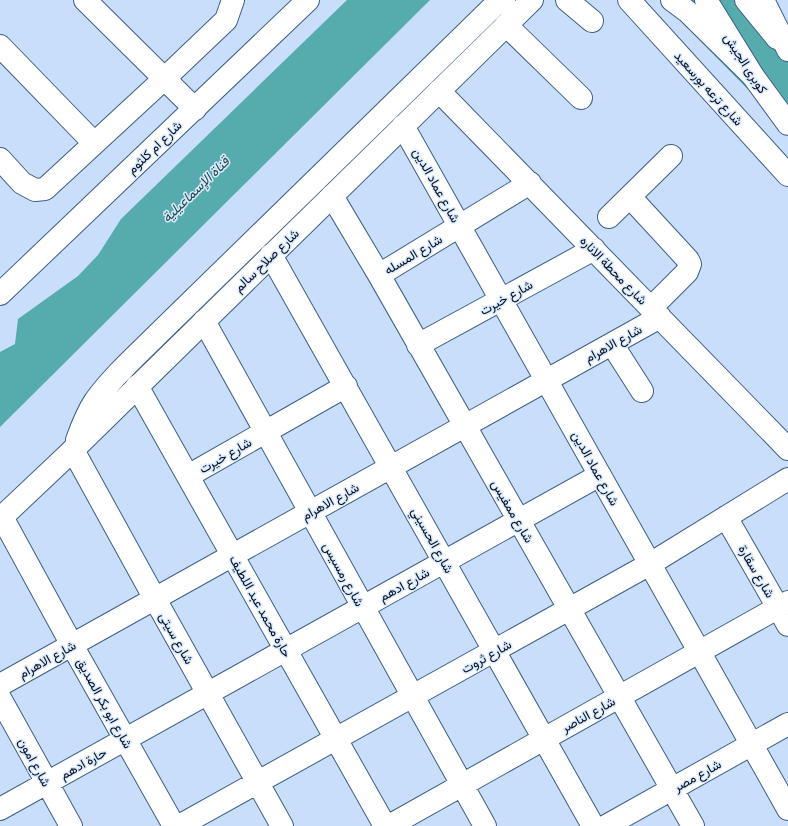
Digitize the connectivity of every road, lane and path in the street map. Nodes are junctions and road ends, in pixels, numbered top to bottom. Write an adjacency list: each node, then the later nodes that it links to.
1 (85, 0): 17 (main road)
2 (233, 0): 17 (main road)
3 (308, 0): 20 (main road, شارع ام كلثوم)
4 (504, 0): 48 (main road)
5 (532, 0): 13 (main road, شارع صلاح سالم)
6 (567, 0): 12 (main road)
7 (629, 0): 26 (main road, شارع ترعه بورسعيد)
8 (672, 0): 16 (main road)
9 (706, 0): 16 (main road, كوبرى الجيش)
10 (746, 0): 15 (main road)
11 (763, 0): 15 (main road)
12 (592, 21)
13 (506, 25): 18 (main road, شارع صلاح سالم); 19 (main road)
14 (0, 46): 23 (main road)
15 (788, 51)
16 (753, 76): 21 (main road, كوبرى الجيش)
17 (164, 79): 20 (main road); 23 (main road)
18 (439, 91): 22 (main road, شارع صلاح سالم); 27 (main road, شارع محطة الاناره)
19 (581, 98)
20 (195, 109): 35 (main road, شارع ام كلثوم)
21 (788, 124)
22 (403, 126): 28 (main road, شارع صلاح سالم); 31 (main road, شارع عماد الدين)
23 (94, 143): 25 (main road)
24 (671, 156): 29 (main road)
25 (0, 159)
26 (788, 175)
27 (530, 184): 31 (main road, شارع المسله); 32 (main road, شارع محطة الاناره)
28 (332, 196): 33 (main road, شارع صلاح سالم); 34 (main road, شارع ممفيس)
29 (630, 196): 30 (main road); 37 (main road, شارع الاهرام)
30 (609, 217)
31 (460, 226): 34 (main road, شارع المسله); 36 (main road, شارع عماد الدين)
32 (594, 249): 36 (main road, شارع خيرت); 37 (main road, شارع محطة الاناره)
33 (271, 255): 38 (main road, شارع صلاح سالم); 43 (main road, شارع الحسيني)
34 (379, 275): 39 (main road, شارع ممفيس)
35 (0, 294)
36 (501, 300): 39 (main road, شارع خيرت); 41 (main road, شارع عماد الدين)
37 (656, 313): 40 (main road, شارع الاهرام); 47 (main road, شارع محطة الاناره)
38 (204, 321): 42 (main road, شارع صلاح سالم); 46 (main road, شارع رمسيس)
39 (418, 344): 45 (main road, شارع ممفيس)
40 (612, 344): 41 (main road, شارع الاهرام); 44 (main road)
41 (547, 381): 45 (main road, شارع الاهرام); 51 (main road, شارع عماد الدين)
42 (137, 386): 48 (main road, شارع صلاح سالم); 50 (main road, حارة محمد عبد اللطيف)
43 (346, 386): 46 (main road, شارع خيرت); 49 (main road, شارع الحسيني)
44 (642, 392)
45 (465, 426): 49 (main road, شارع الاهرام); 56 (main road, شارع ممفيس)
46 (265, 432): 50 (main road, شارع خيرت); 53 (main road, شارع رمسيس)
47 (788, 449)
48 (74, 450): 55 (main road, شارع صلاح سالم); 60 (main road, شارع سيتى)
49 (391, 467): 53 (main road, شارع الاهرام); 58 (main road, شارع الحسيني)
50 (188, 476): 57 (main road, حارة محمد عبد اللطيف)
51 (600, 476): 56 (main road, شارع ادهم); 59 (main road, شارع عماد الدين)
52 (788, 479): 54 (main road, شارع ثروت)
53 (310, 512): 57 (main road, شارع الاهرام); 61 (main road, شارع رمسيس)
54 (726, 516): 59 (main road, شارع ثروت); 63 (main road, شارع سقارة)
55 (1, 518): 64 (main road, شارع ابو بكر الصديق)
56 (519, 520): 58 (main road, شارع ادهم); 62 (main road, شارع ممفيس)
57 (233, 555): 60 (main road, شارع الاهرام); 65 (main road, حارة محمد عبد اللطيف)
58 (445, 562): 61 (main road, شارع ادهم); 66 (main road, شارع الحسيني)
59 (650, 564): 62 (main road, شارع ثروت); 67 (main road, شارع عماد الدين)
60 (155, 598): 64 (main road, شارع الاهرام); 69 (main road, شارع سيتى)
61 (362, 607): 65 (main road, شارع ادهم); 71 (main road, شارع رمسيس)
62 (570, 609): 66 (main road, شارع ثروت); 70 (main road, شارع ممفيس)
63 (785, 611): 67 (main road, شارع الناصر)
64 (72, 645): 68 (main road, شارع الاهرام); 74 (main road, شارع ابو بكر الصديق)
65 (286, 649): 69 (main road, شارع ادهم); 75 (main road, حارة محمد عبد اللطيف)
66 (495, 651): 71 (main road, شارع ثروت); 76 (main road, شارع الحسيني)
67 (699, 651): 70 (main road, شارع الناصر); 77 (main road, شارع عماد الدين)
68 (0, 685)
69 (208, 693): 74 (main road, حارة ادهم); 79 (main road, شارع سيتى)
70 (619, 696): 76 (main road, شارع الناصر); 81 (main road, شارع ممفيس)
71 (413, 697): 75 (main road, شارع ثروت); 80 (main road, شارع رمسيس)
72 (0, 698): 78 (main road, شارع امون)
73 (788, 724): 77 (main road, شارع مصر)
74 (125, 739): 78 (main road, حارة ادهم); 85 (main road, شارع ابو بكر الصديق)
75 (336, 739): 79 (main road, شارع ثروت); 88 (main road, حارة محمد عبد اللطيف)
76 (544, 739): 80 (main road, شارع الناصر); 91 (main road, شارع الحسيني)
77 (752, 745): 81 (main road, شارع مصر); 83 (main road, شارع عماد الدين)
78 (47, 783): 82 (main road, حارة ادهم); 84 (main road, شارع امون)
79 (258, 783): 86 (main road, شارع ثروت); 87 (main road, شارع سيتى)
80 (462, 785): 89 (main road, شارع الناصر); 90 (main road, شارع رمسيس)
81 (672, 789): 92 (main road, شارع مصر); 93 (main road, شارع ممفيس)
82 (0, 809)
83 (788, 809)
84 (71, 826)
85 (174, 826)
86 (179, 826)
87 (282, 826)
88 (385, 826)
89 (389, 826)
90 (485, 826)
91 (593, 826)
92 (606, 826)
93 (693, 826)

